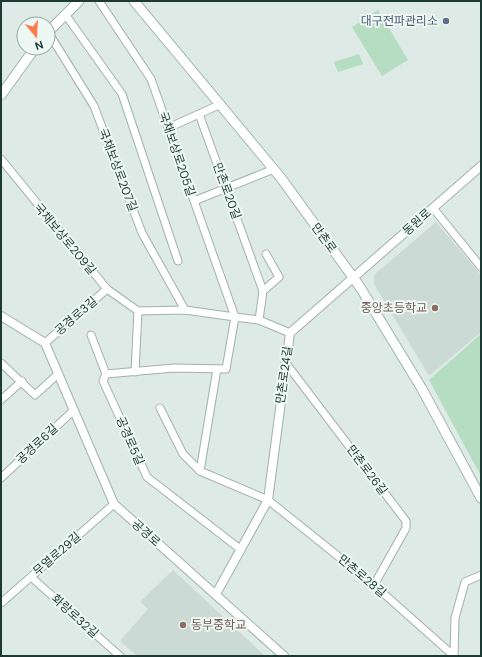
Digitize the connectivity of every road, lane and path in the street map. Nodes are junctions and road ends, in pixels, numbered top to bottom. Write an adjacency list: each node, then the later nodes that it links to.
1 (79, 1): 4 (main road)
2 (99, 1): 11 (street, 국채보상로205길)
3 (134, 1): 9 (main road, 만촌로)
4 (65, 14): 5 (main road); 19 (street)
5 (56, 24)
6 (56, 45): 24 (street, 국채보상로207길)
7 (29, 56): 8 (main road)
8 (1, 95)
9 (221, 104): 10 (street); 14 (main road, 만촌로)
10 (199, 114): 11 (street); 15 (street, 만촌로20길)
11 (168, 128): 16 (street, 국채보상로205길)
12 (1, 159): 22 (street, 국채보상로209길)
13 (481, 166): 17 (street, 동원로)
14 (274, 169): 15 (street); 21 (main road, 만촌로)
15 (226, 190): 16 (street); 23 (street, 만촌로20길)
16 (194, 201): 27 (street, 국채보상로205길)
17 (433, 208): 20 (street); 21 (street, 동원로)
18 (266, 254): 23 (street)
19 (178, 261)
20 (481, 267)
21 (353, 279): 29 (street, 만촌로24길); 44 (main road, 만촌로)
22 (107, 290): 25 (street, 국채보상로209길); 31 (street, 공경로3길)
23 (263, 291): 28 (street, 만촌로20길)
24 (185, 310): 25 (street); 27 (street)
25 (138, 311): 35 (street)
26 (1, 316): 31 (street)
27 (235, 317): 28 (street); 34 (street)
28 (259, 320): 29 (street)
29 (290, 333): 32 (street, 만촌로24길)
30 (91, 335): 37 (street, 공경로5길)
31 (45, 343): 36 (street, 공경로)
32 (285, 362): 45 (street, 만촌로24길); 50 (street, 만촌로26길)
33 (1, 363): 38 (street)
34 (218, 369): 35 (street); 42 (street)
35 (135, 372): 37 (street)
36 (58, 374): 38 (street); 41 (street, 공경로)
37 (106, 374): 47 (street, 공경로5길)
38 (22, 381): 39 (street)
39 (1, 400)
40 (160, 408): 42 (street)
41 (74, 410): 43 (street, 공경로6길); 46 (street, 공경로)
42 (200, 471): 45 (street)
43 (2, 475)
44 (481, 498)
45 (268, 500): 47 (street, 만촌로24길); 50 (street, 만촌로28길)
46 (114, 504): 49 (street, 무열로29길); 51 (street, 공경로)
47 (240, 549): 51 (street, 만촌로24길)
48 (481, 575): 55 (street)
49 (31, 576): 52 (street, 무열로29길); 53 (street, 화랑로32길)
50 (374, 585): 55 (street, 만촌로28길)
51 (216, 594): 54 (street, 공경로)
52 (1, 603)
53 (120, 656)
54 (284, 656)
55 (454, 656)

